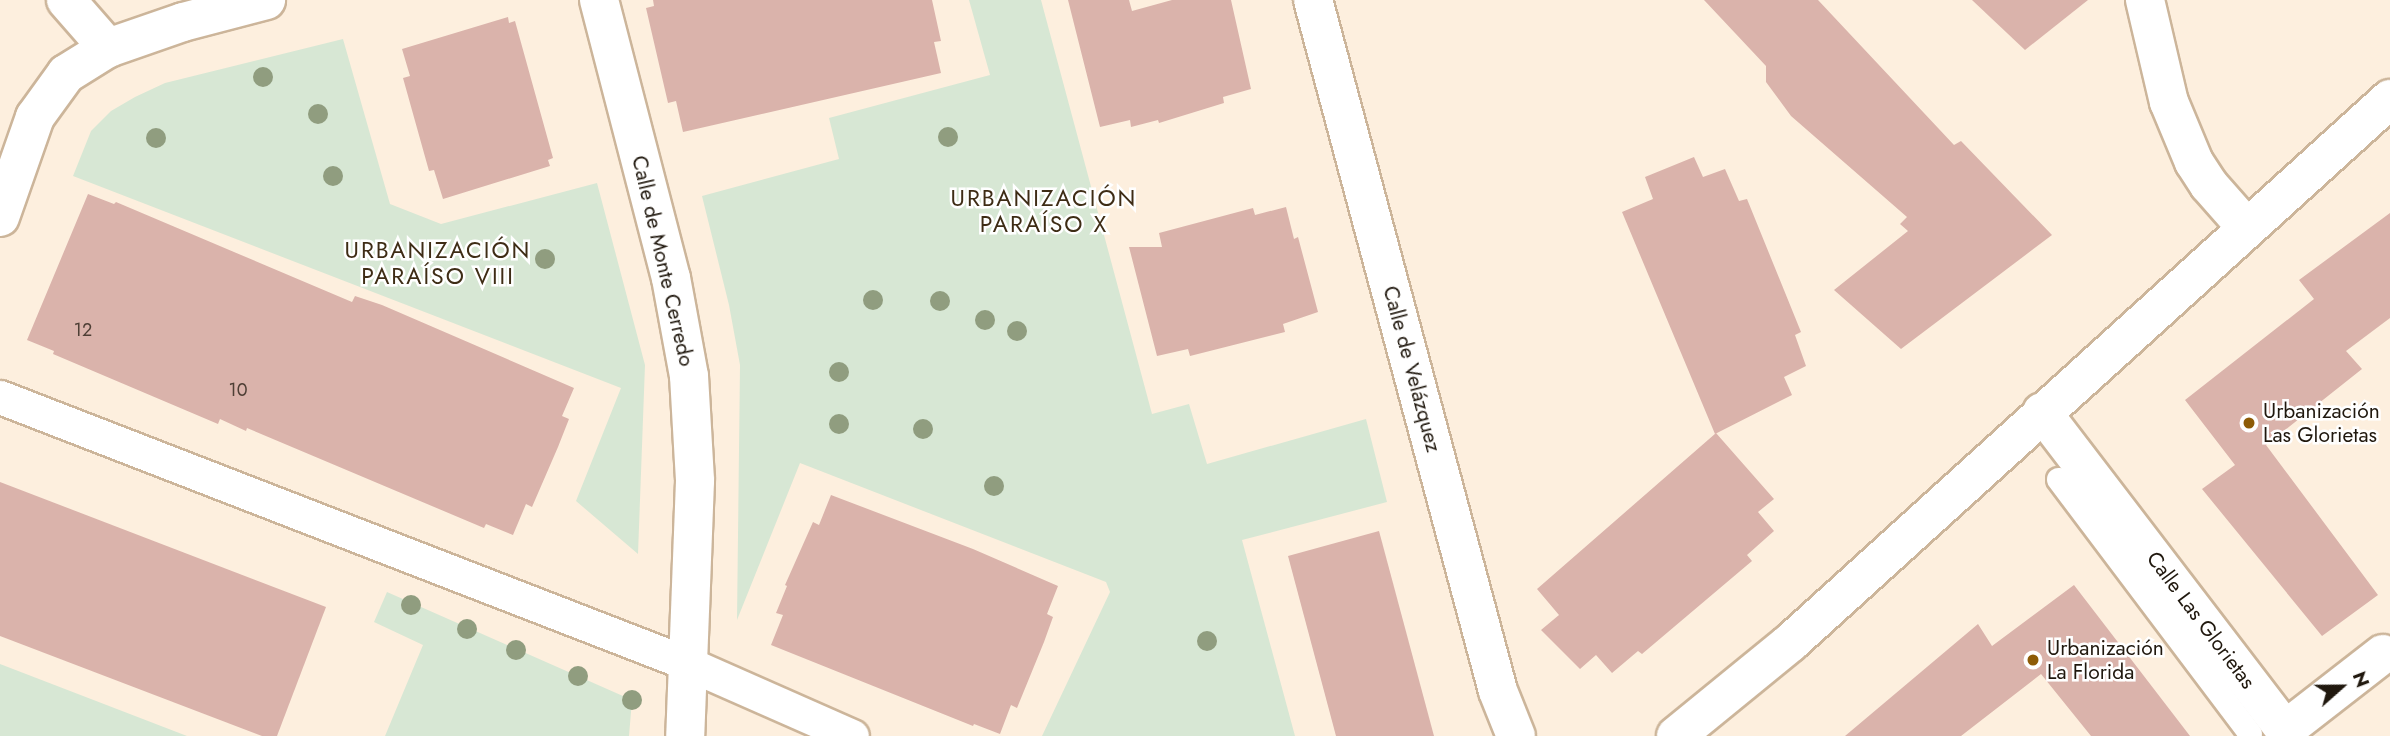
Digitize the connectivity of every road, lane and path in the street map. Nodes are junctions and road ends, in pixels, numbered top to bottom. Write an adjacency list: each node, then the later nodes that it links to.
1 (66, 0): 6 (street)
2 (266, 0): 6 (street)
3 (599, 0): 14 (street, Calle de Monte Cerredo)
4 (1313, 0): 18 (street, Calle de Velázquez)
5 (2145, 0): 9 (street)
6 (108, 48): 8 (street)
7 (2390, 99): 9 (street)
8 (0, 217)
9 (2246, 227): 11 (street)
10 (0, 397): 14 (street)
11 (2042, 412): 13 (street, Calle Las Glorietas); 19 (street)
12 (2058, 479): 15 (lane)
13 (2384, 654)
14 (689, 664): 16 (street, Calle de Monte Cerredo); 17 (street)
15 (2250, 734)
16 (685, 736)
17 (852, 736)
18 (1516, 736)
19 (1676, 736)

